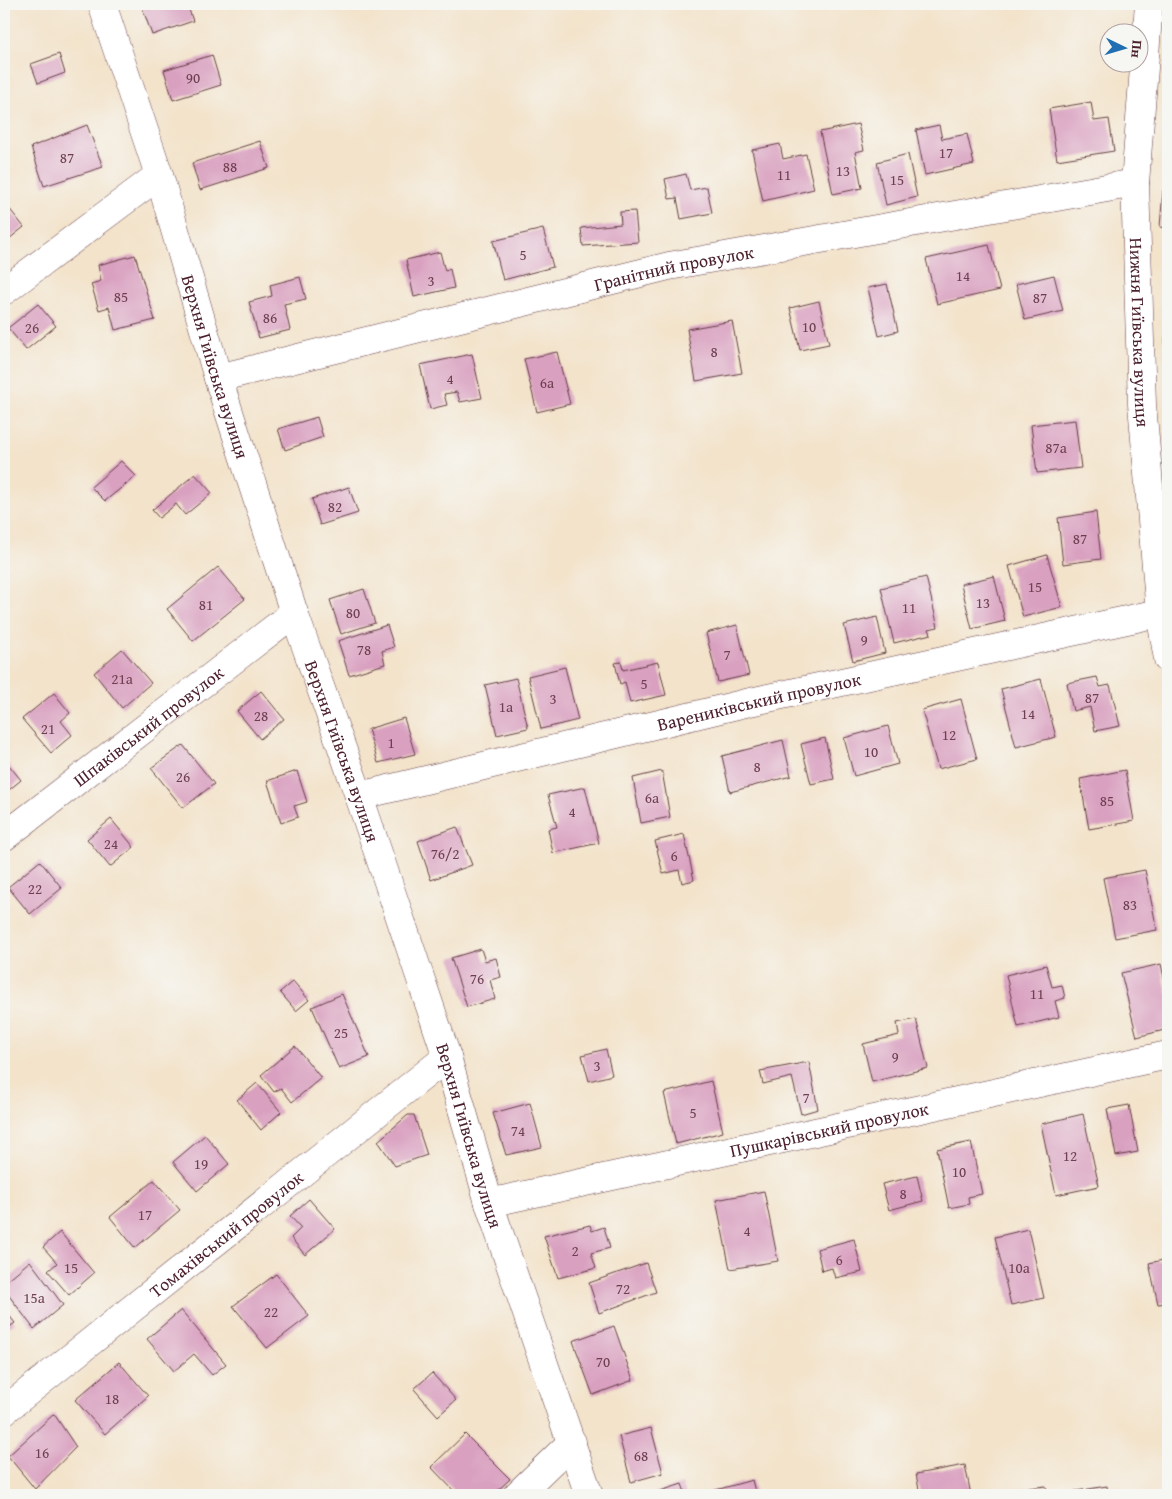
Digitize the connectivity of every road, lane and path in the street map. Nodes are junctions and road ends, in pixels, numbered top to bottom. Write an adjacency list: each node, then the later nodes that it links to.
1 (102, 4): 3 (street, Верхня Гиївська вулиця)
2 (1149, 4): 4 (street, Нижня Гиївська вулиця)
3 (159, 175): 5 (street); 6 (street, Верхня Гиївська вулиця)
4 (1135, 183): 6 (street, Гранітний провулок); 7 (street, Нижня Гиївська вулиця)
5 (4, 291)
6 (218, 378): 8 (street, Верхня Гиївська вулиця)
7 (1164, 612): 9 (street, Нижня Гиївська вулиця); 10 (street, Варениківський провулок)
8 (294, 613): 10 (street, Верхня Гиївська вулиця); 11 (street, Шпаківський провулок)
9 (1168, 659)
10 (359, 796): 13 (street, Верхня Гиївська вулиця)
11 (4, 837)
12 (1168, 1055): 14 (street, Пушкарівський провулок)
13 (447, 1057): 14 (street, Верхня Гиївська вулиця); 15 (street, Томахівський провулок)
14 (489, 1203): 16 (street, Верхня Гиївська вулиця)
15 (4, 1412)
16 (572, 1442): 17 (street); 18 (street, Верхня Гиївська вулиця)
17 (517, 1495)
18 (589, 1495)

